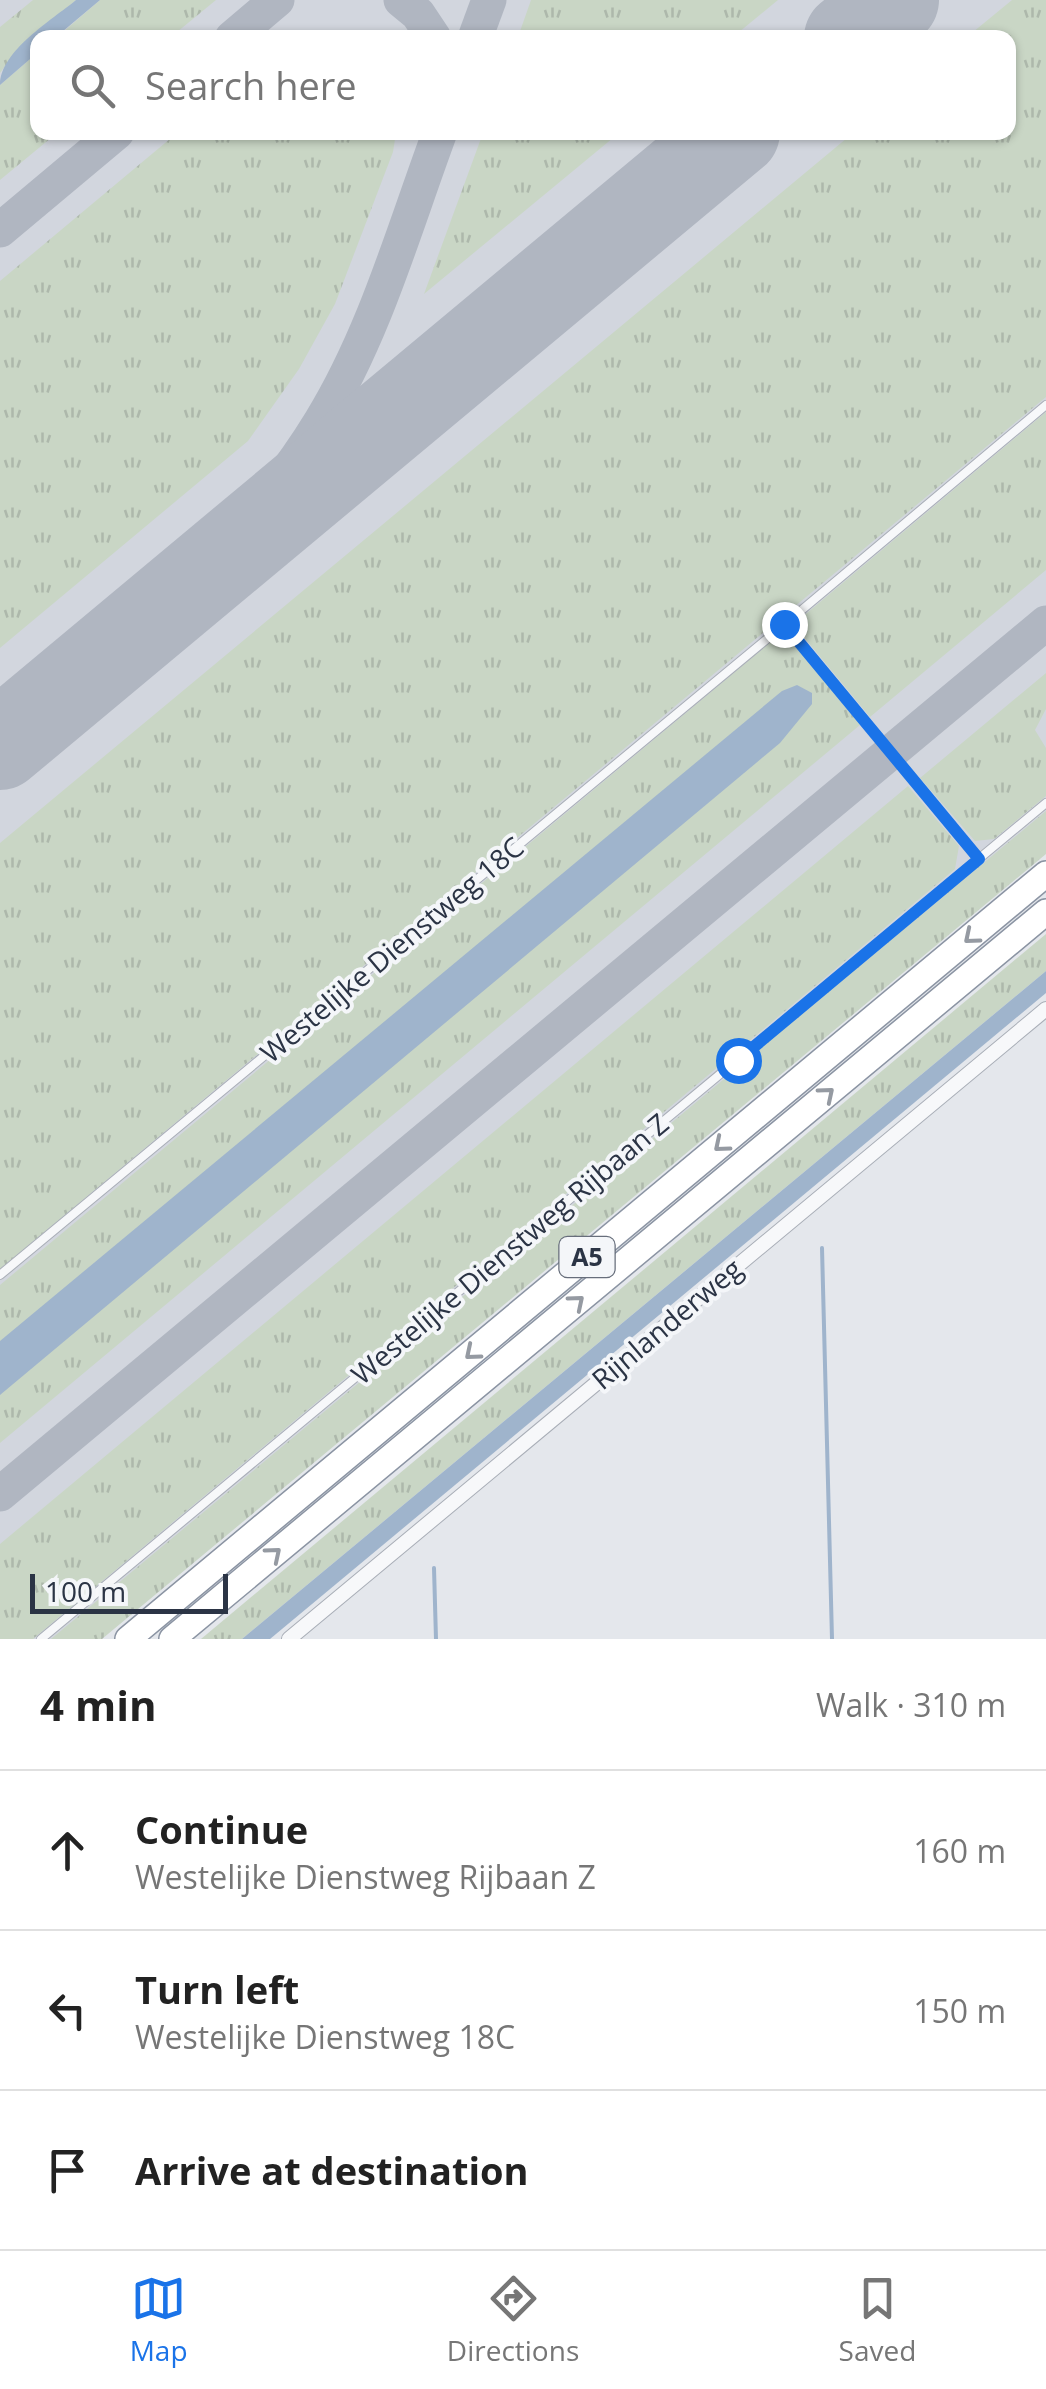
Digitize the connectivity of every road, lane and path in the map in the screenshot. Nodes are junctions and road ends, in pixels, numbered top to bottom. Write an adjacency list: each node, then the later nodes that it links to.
1 (1046, 405): 2 (lane, Westelijke Dienstweg 18C)
2 (784, 624): 4 (lane); 8 (lane, Westelijke Dienstweg 18C)
3 (1046, 804): 4 (lane, Westelijke Dienstweg Rijbaan Z)
4 (979, 859): 9 (lane, Westelijke Dienstweg Rijbaan Z)
5 (1046, 874): 10 (highway, A5, one-way to 10)
6 (1046, 912): 11 (highway, A5, one-way to 6)
7 (1046, 1010): 12 (street, Rijnlanderweg)
8 (0, 1275)
9 (41, 1639)
10 (128, 1639)
11 (172, 1639)
12 (289, 1639)

